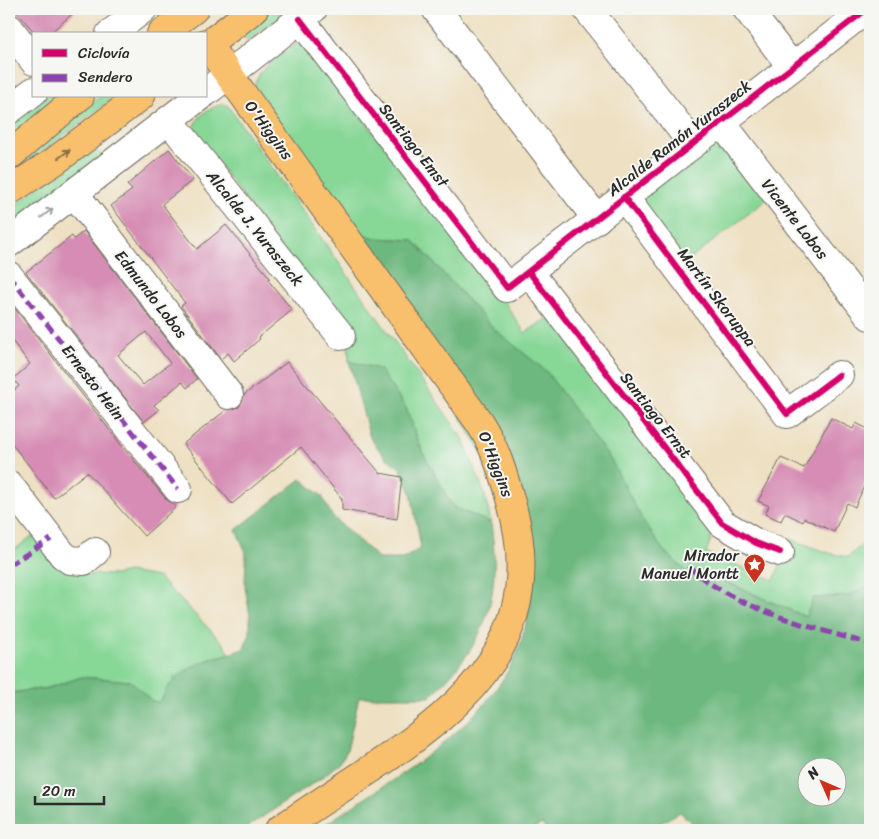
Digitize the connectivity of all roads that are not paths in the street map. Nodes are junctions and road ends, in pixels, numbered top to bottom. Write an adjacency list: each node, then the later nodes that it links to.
1 (143, 9): 9 (street)
2 (254, 9): 10 (main road)
3 (436, 9): 28 (street)
4 (587, 9): 23 (street)
5 (747, 9): 13 (street)
6 (868, 11): 13 (street, Alcalde Ramón Yuraszeck)
7 (306, 14): 14 (street); 32 (street, Santiago Emst)
8 (9, 28): 12 (street)
9 (113, 32)
10 (200, 32)
11 (208, 44): 14 (main road, O'Higgins)
12 (32, 58)
13 (792, 67): 22 (street, Alcalde Ramón Yuraszeck)
14 (229, 74): 15 (street); 41 (main road, O'Higgins)
15 (208, 90)
16 (32, 93): 20 (street)
17 (78, 98): 24 (main road)
18 (137, 98): 25 (main road, one-way to 18)
19 (197, 98): 21 (street)
20 (9, 110)
21 (169, 120): 26 (street); 34 (street, Alcalde J. Yuraszeck)
22 (720, 122): 23 (street, Alcalde Ramón Yuraszeck); 33 (street, Vicente Lobos)
23 (693, 144): 27 (street, Alcalde Ramón Yuraszeck)
24 (9, 156)
25 (9, 190)
26 (74, 193): 29 (street, one-way to 26); 36 (street, Edmundo Lobos)
27 (624, 197): 28 (street, Alcalde Ramón Yuraszeck); 35 (street, Martín Skoruppa)
28 (597, 219): 30 (street, Alcalde Ramón Yuraszeck)
29 (9, 243)
30 (529, 272): 32 (street, Alcalde Ramón Yuraszeck); 40 (street, Santiago Ernst)
31 (9, 276): 38 (street, Ernesto Hein)
32 (507, 288)
33 (870, 316)
34 (340, 336)
35 (839, 375)
36 (229, 395)
37 (9, 485): 39 (street)
38 (178, 489)
39 (95, 552)
40 (780, 552)
41 (279, 830)

